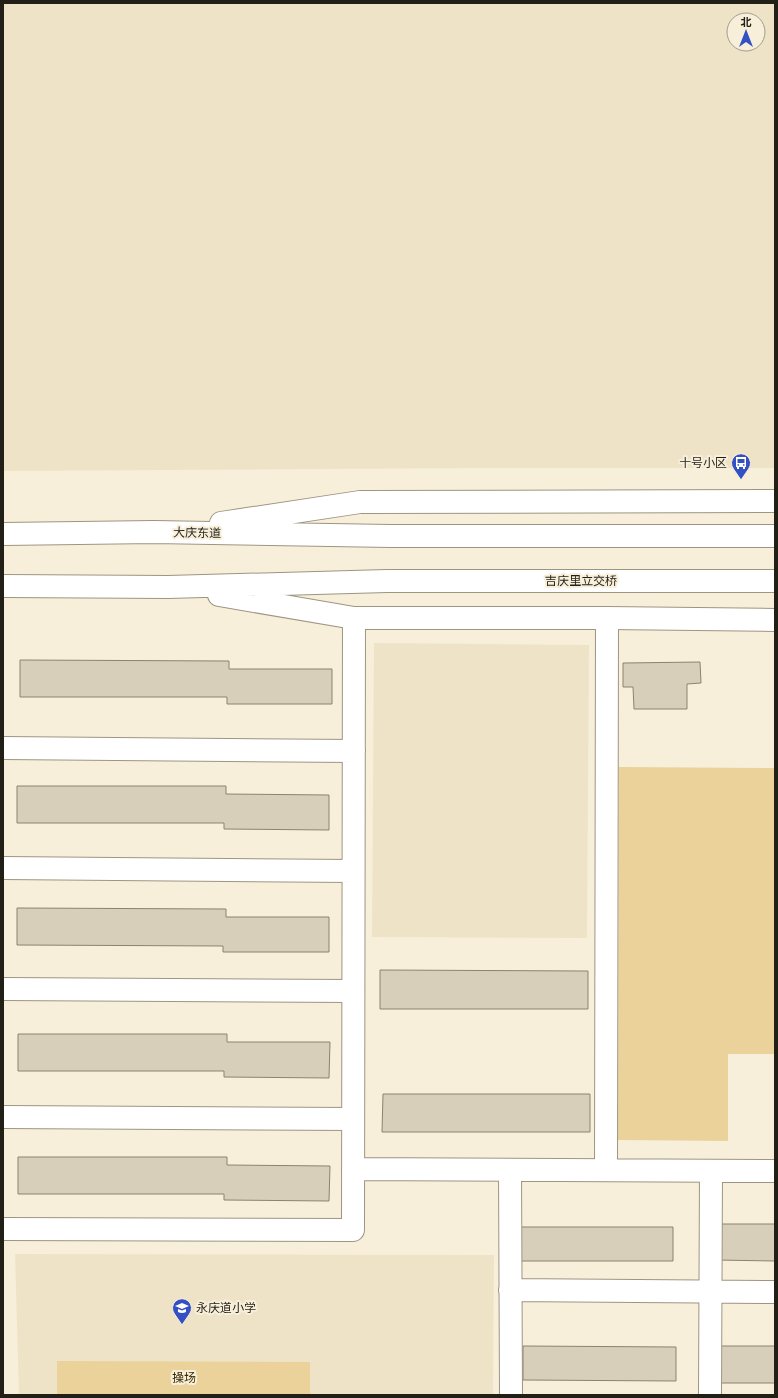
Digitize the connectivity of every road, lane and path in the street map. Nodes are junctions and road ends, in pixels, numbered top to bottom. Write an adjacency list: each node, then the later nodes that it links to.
1 (775, 501): 2 (main road)
2 (154, 532): 3 (main road, 大庆东道); 4 (main road, 大庆东道)
3 (3, 534)
4 (775, 536)
5 (775, 581): 7 (main road, 吉庆里立交桥)
6 (3, 586): 7 (main road)
7 (168, 586): 8 (main road)
8 (354, 618): 9 (main road); 12 (main road)
9 (606, 618): 10 (main road); 21 (main road)
10 (775, 620)
11 (3, 748): 12 (main road)
12 (354, 751): 14 (main road)
13 (3, 868): 14 (main road)
14 (353, 871): 16 (main road)
15 (3, 989): 16 (main road)
16 (353, 991): 18 (main road)
17 (3, 1117): 18 (main road)
18 (353, 1119): 19 (main road)
19 (353, 1169): 20 (main road); 24 (main road)
20 (510, 1170): 21 (main road); 25 (main road)
21 (606, 1170): 22 (main road)
22 (711, 1171): 23 (main road); 26 (main road)
23 (775, 1171)
24 (3, 1229)
25 (510, 1290): 26 (main road); 28 (main road)
26 (710, 1291): 27 (main road); 29 (main road)
27 (775, 1292)
28 (511, 1395)
29 (710, 1395)

